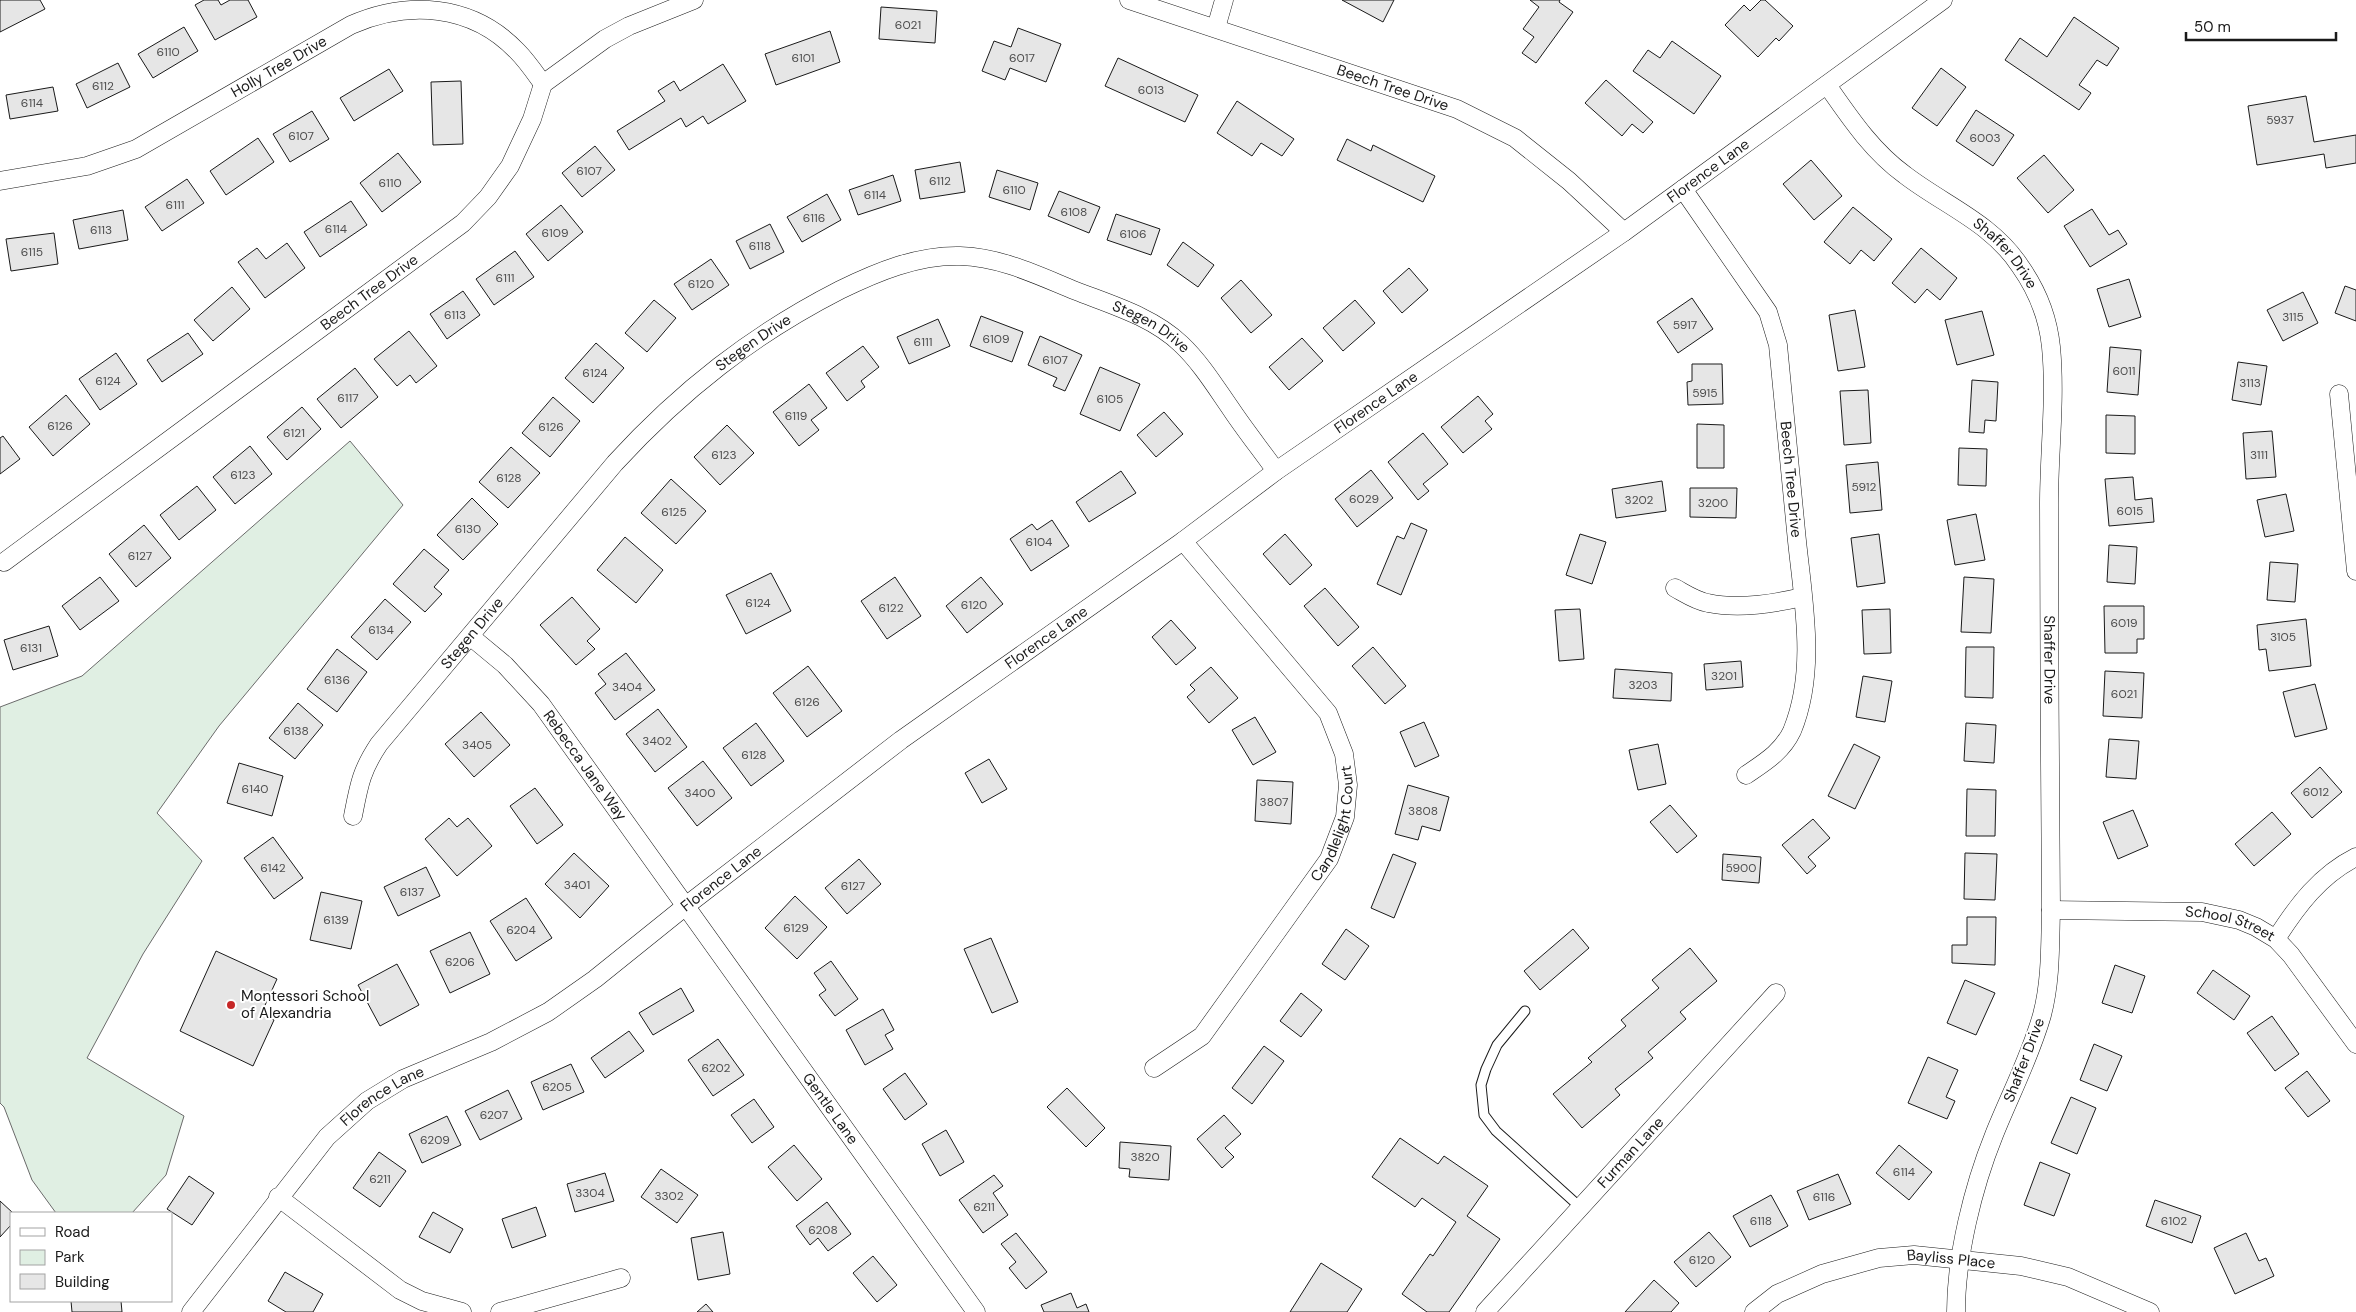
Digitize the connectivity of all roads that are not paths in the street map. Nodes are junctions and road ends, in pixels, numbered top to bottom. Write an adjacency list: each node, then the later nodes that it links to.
1 (694, 0): 6 (street)
2 (1129, 0): 5 (street, Beech Tree Drive)
3 (1224, 0): 5 (street)
4 (1944, 0): 7 (street, Florence Lane)
5 (1216, 28): 10 (street, Beech Tree Drive)
6 (543, 84): 8 (street, Holly Tree Drive); 14 (street, Beech Tree Drive)
7 (1828, 85): 9 (street, Florence Lane); 23 (street, Shaffer Drive)
8 (0, 181)
9 (1684, 190): 10 (street, Florence Lane); 17 (street, Beech Tree Drive)
10 (1624, 232): 12 (street, Florence Lane)
11 (2339, 394): 15 (street)
12 (1276, 471): 13 (street, Florence Lane); 18 (street, Stegen Drive)
13 (1183, 541): 22 (street, Florence Lane); 28 (street, Candlelight Court)
14 (4, 562)
15 (2356, 571)
16 (1675, 588): 17 (street)
17 (1802, 597): 19 (street, Beech Tree Drive)
18 (470, 636): 20 (street, Stegen Drive); 22 (street, Rebecca Jane Way)
19 (1746, 775)
20 (353, 816)
21 (2356, 857): 24 (street)
22 (687, 905): 29 (street, Florence Lane); 36 (street, Gentle Lane)
23 (2051, 910): 24 (street, School Street); 31 (street, Shaffer Drive)
24 (2276, 939): 27 (street, School Street)
25 (1776, 993): 30 (street, Furman Lane)
26 (1524, 1011): 30 (lane)
27 (2356, 1044)
28 (1154, 1068)
29 (278, 1197): 33 (street, Florence Lane); 34 (street)
30 (1580, 1206): 37 (street, Furman Lane)
31 (1962, 1259): 38 (street, Bayliss Place); 39 (street, Shaffer Drive); 40 (street, Bayliss Place)
32 (621, 1278): 35 (street)
33 (191, 1312)
34 (462, 1312)
35 (500, 1312)
36 (976, 1312)
37 (1485, 1312)
38 (1754, 1312)
39 (1956, 1312)
40 (2150, 1312)

